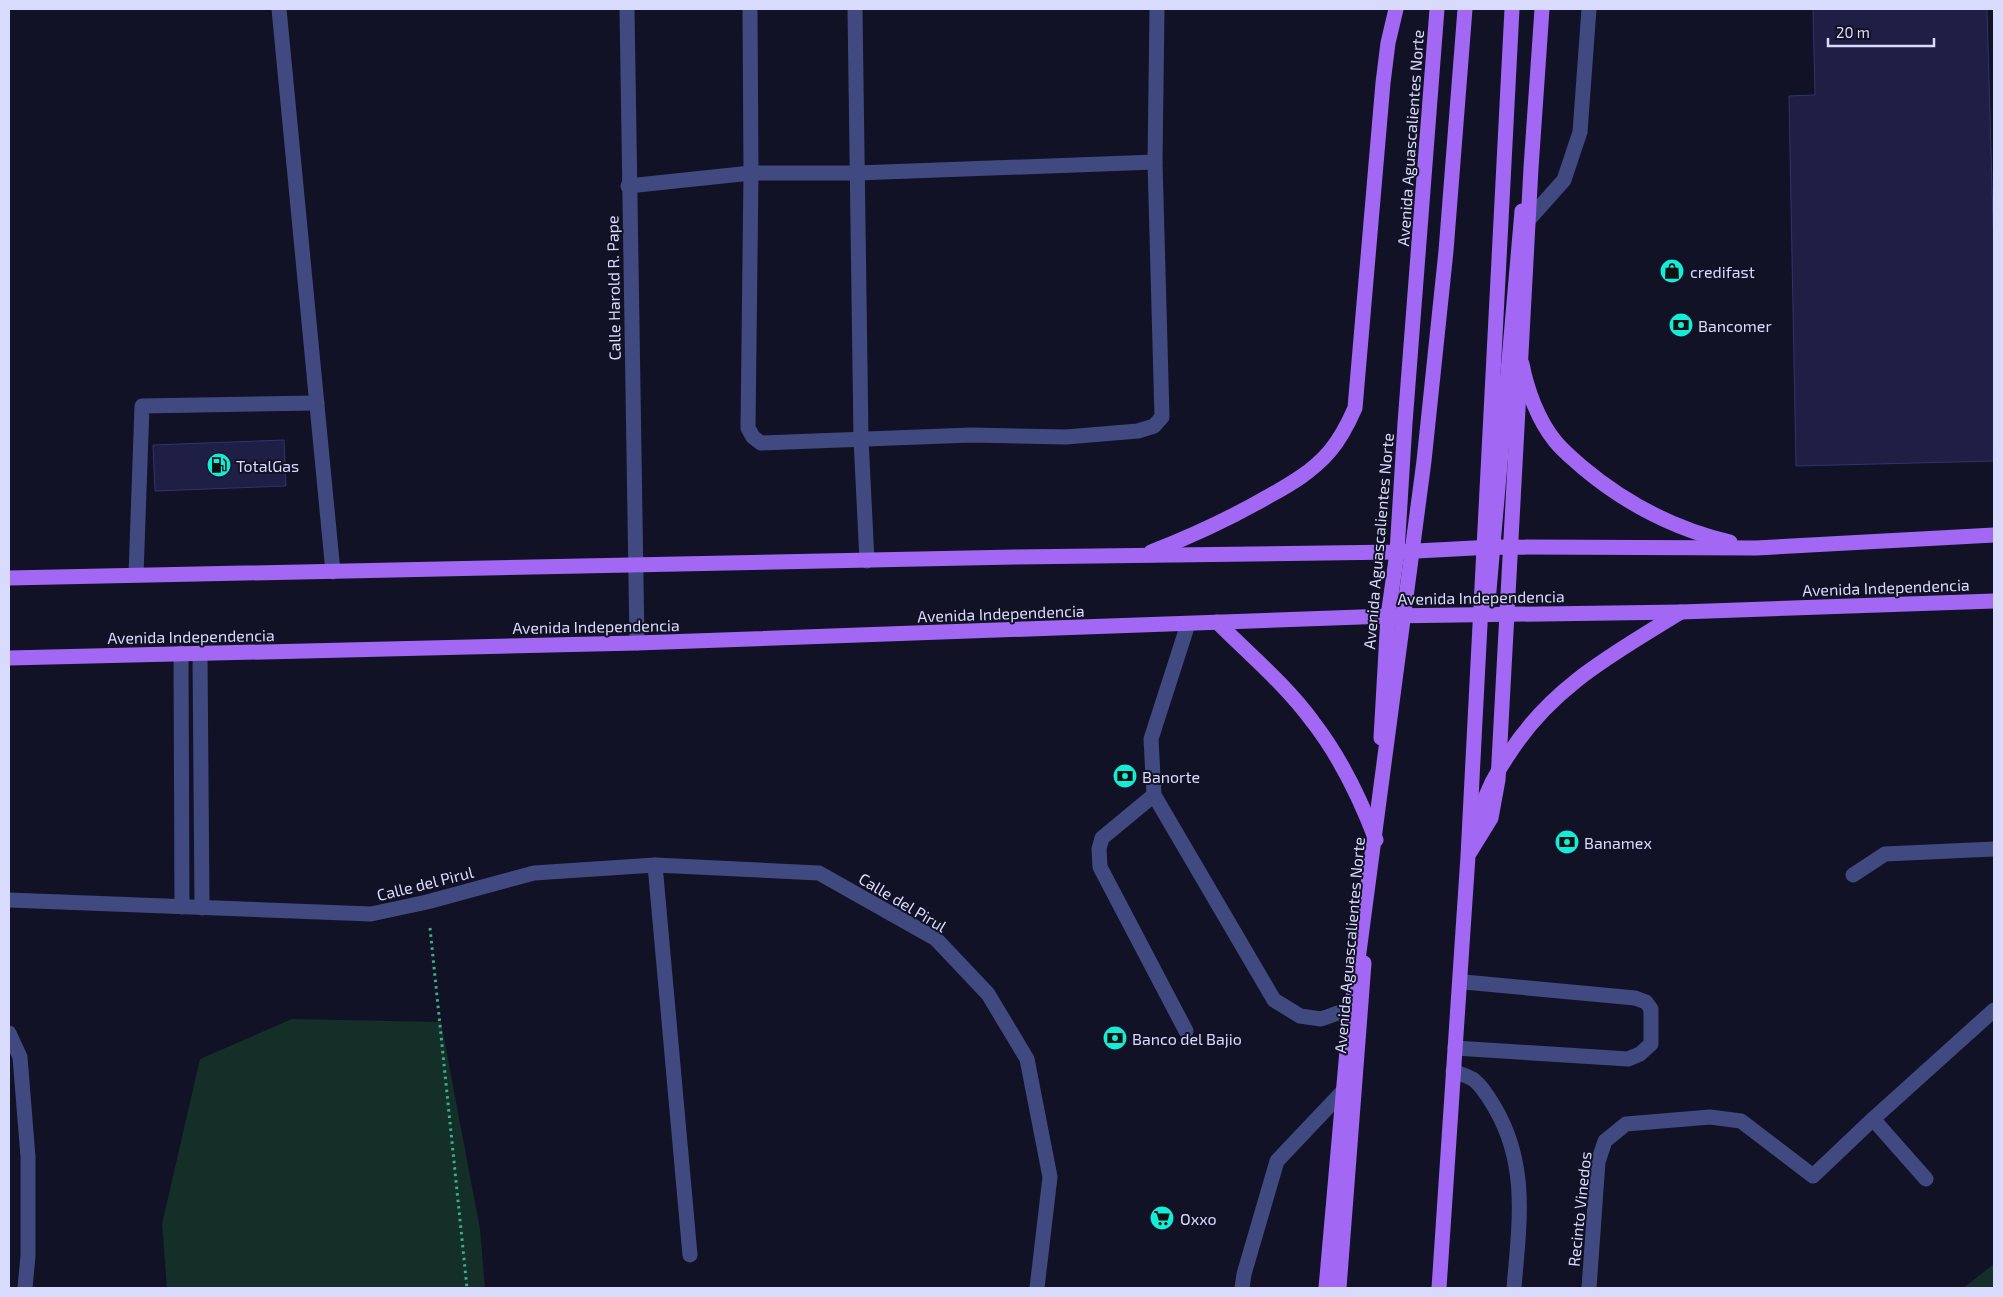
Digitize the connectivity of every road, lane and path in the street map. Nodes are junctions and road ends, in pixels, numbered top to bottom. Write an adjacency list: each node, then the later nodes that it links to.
1 (279, 9): 20 (street)
2 (626, 9): 17 (street, Calle Harold R. Pape)
3 (750, 9): 15 (street)
4 (855, 9): 16 (street)
5 (1156, 9): 14 (street)
6 (1390, 9): 13 (street)
7 (1396, 9): 13 (main road)
8 (1437, 9): 25 (main road, Avenida Aguascalientes Norte)
9 (1465, 9): 68 (main road, bridge)
10 (1512, 9): 46 (main road, bridge)
11 (1541, 9): 18 (main road); 46 (main road, bridge)
12 (1589, 9): 18 (street)
13 (1388, 43): 26 (main road)
14 (1155, 162): 16 (street); 21 (street)
15 (751, 173): 16 (street); 17 (street); 21 (street)
16 (857, 173): 21 (street)
17 (628, 186): 28 (street, Calle Harold R. Pape)
18 (1520, 229): 19 (main road)
19 (1514, 304): 23 (main road); 24 (main road)
20 (317, 403): 29 (street); 30 (street)
21 (861, 439): 27 (street)
22 (1994, 535): 24 (main road)
23 (1493, 547): 24 (main road); 25 (main road); 34 (main road)
24 (1756, 548)
25 (1397, 552): 26 (main road); 35 (main road, Avenida Aguascalientes Norte)
26 (1144, 556): 27 (main road)
27 (866, 561): 28 (main road)
28 (636, 566): 29 (main road); 38 (street, Calle Harold R. Pape)
29 (333, 572): 30 (main road)
30 (136, 575): 31 (main road)
31 (9, 578)
32 (1994, 601): 33 (main road, Avenida Independencia)
33 (1682, 612): 34 (main road, Avenida Independencia); 43 (main road)
34 (1486, 615): 35 (main road, Avenida Independencia); 43 (main road)
35 (1388, 616): 36 (main road, Avenida Independencia); 44 (main road, Avenida Aguascalientes Norte)
36 (1217, 622): 37 (main road, Avenida Independencia); 44 (main road)
37 (1188, 624): 38 (main road, Avenida Independencia); 42 (street)
38 (637, 643): 39 (main road, Avenida Independencia)
39 (200, 653): 40 (main road, Avenida Independencia); 52 (street)
40 (181, 654): 41 (main road, Avenida Independencia); 51 (street)
41 (9, 658)
42 (1154, 796): 54 (street); 56 (street)
43 (1476, 831): 53 (main road)
44 (1376, 841): 54 (main road, Avenida Aguascalientes Norte)
45 (1994, 849): 48 (street)
46 (1468, 856): 71 (main road, bridge)
47 (655, 865): 50 (street, Calle del Pirul); 63 (street); 66 (street, Calle del Pirul)
48 (1853, 875)
49 (9, 900): 51 (street, Calle del Pirul)
50 (428, 902): 52 (street, Calle del Pirul); 65 (path)
51 (182, 907): 52 (street, Calle del Pirul)
52 (202, 908)
53 (1464, 982): 58 (main road); 58 (street)
54 (1360, 1005): 60 (main road, Avenida Aguascalientes Norte)
55 (1994, 1010): 61 (street)
56 (1186, 1031)
57 (9, 1033): 64 (street)
58 (1455, 1048): 59 (main road)
59 (1453, 1071): 70 (main road); 72 (street)
60 (1356, 1077): 67 (street, Avenida Aguascalientes Norte); 69 (main road, Avenida Aguascalientes Norte)
61 (1873, 1119): 62 (street); 73 (street, Recinto Vinedos)
62 (1926, 1179)
63 (690, 1254)
64 (25, 1288)
65 (467, 1288)
66 (1037, 1288)
67 (1242, 1288)
68 (1326, 1288)
69 (1339, 1288)
70 (1432, 1288)
71 (1439, 1288)
72 (1514, 1288)
73 (1589, 1288)

